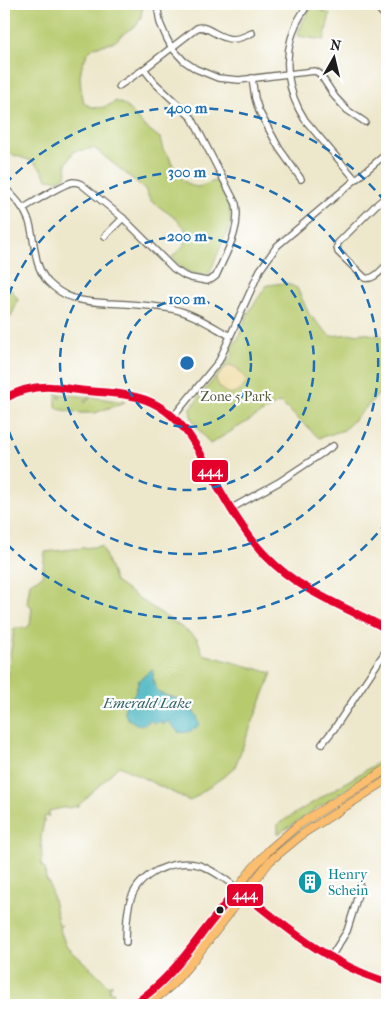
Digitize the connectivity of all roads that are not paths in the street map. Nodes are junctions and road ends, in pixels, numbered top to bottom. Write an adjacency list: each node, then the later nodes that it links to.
1 (157, 4): 6 (street)
2 (308, 4): 8 (street)
3 (374, 4): 4 (street)
4 (387, 18)
5 (252, 33): 6 (street)
6 (172, 48): 7 (street); 9 (street)
7 (144, 69): 10 (street); 18 (street)
8 (288, 74): 9 (street); 11 (street); 14 (street)
9 (252, 78): 13 (street)
10 (119, 86)
11 (365, 122)
12 (387, 153): 14 (street)
13 (301, 179)
14 (356, 179): 21 (street)
15 (7, 190): 17 (street)
16 (387, 196): 20 (street)
17 (24, 208): 18 (street); 21 (street)
18 (122, 218): 19 (street)
19 (105, 236)
20 (387, 265)
21 (230, 336): 23 (street)
22 (4, 399): 23 (main road)
23 (173, 417): 25 (main road)
24 (333, 446): 25 (street)
25 (232, 508): 26 (main road)
26 (387, 629)
27 (387, 649): 28 (street)
28 (322, 744)
29 (387, 769): 32 (main road)
30 (387, 780): 33 (main road)
31 (360, 886): 35 (street)
32 (237, 888): 33 (street); 34 (street); 37 (main road)
33 (244, 894): 35 (street); 38 (main road)
34 (126, 942)
35 (330, 958): 36 (street)
36 (387, 982)
37 (133, 1005)
38 (148, 1005)

